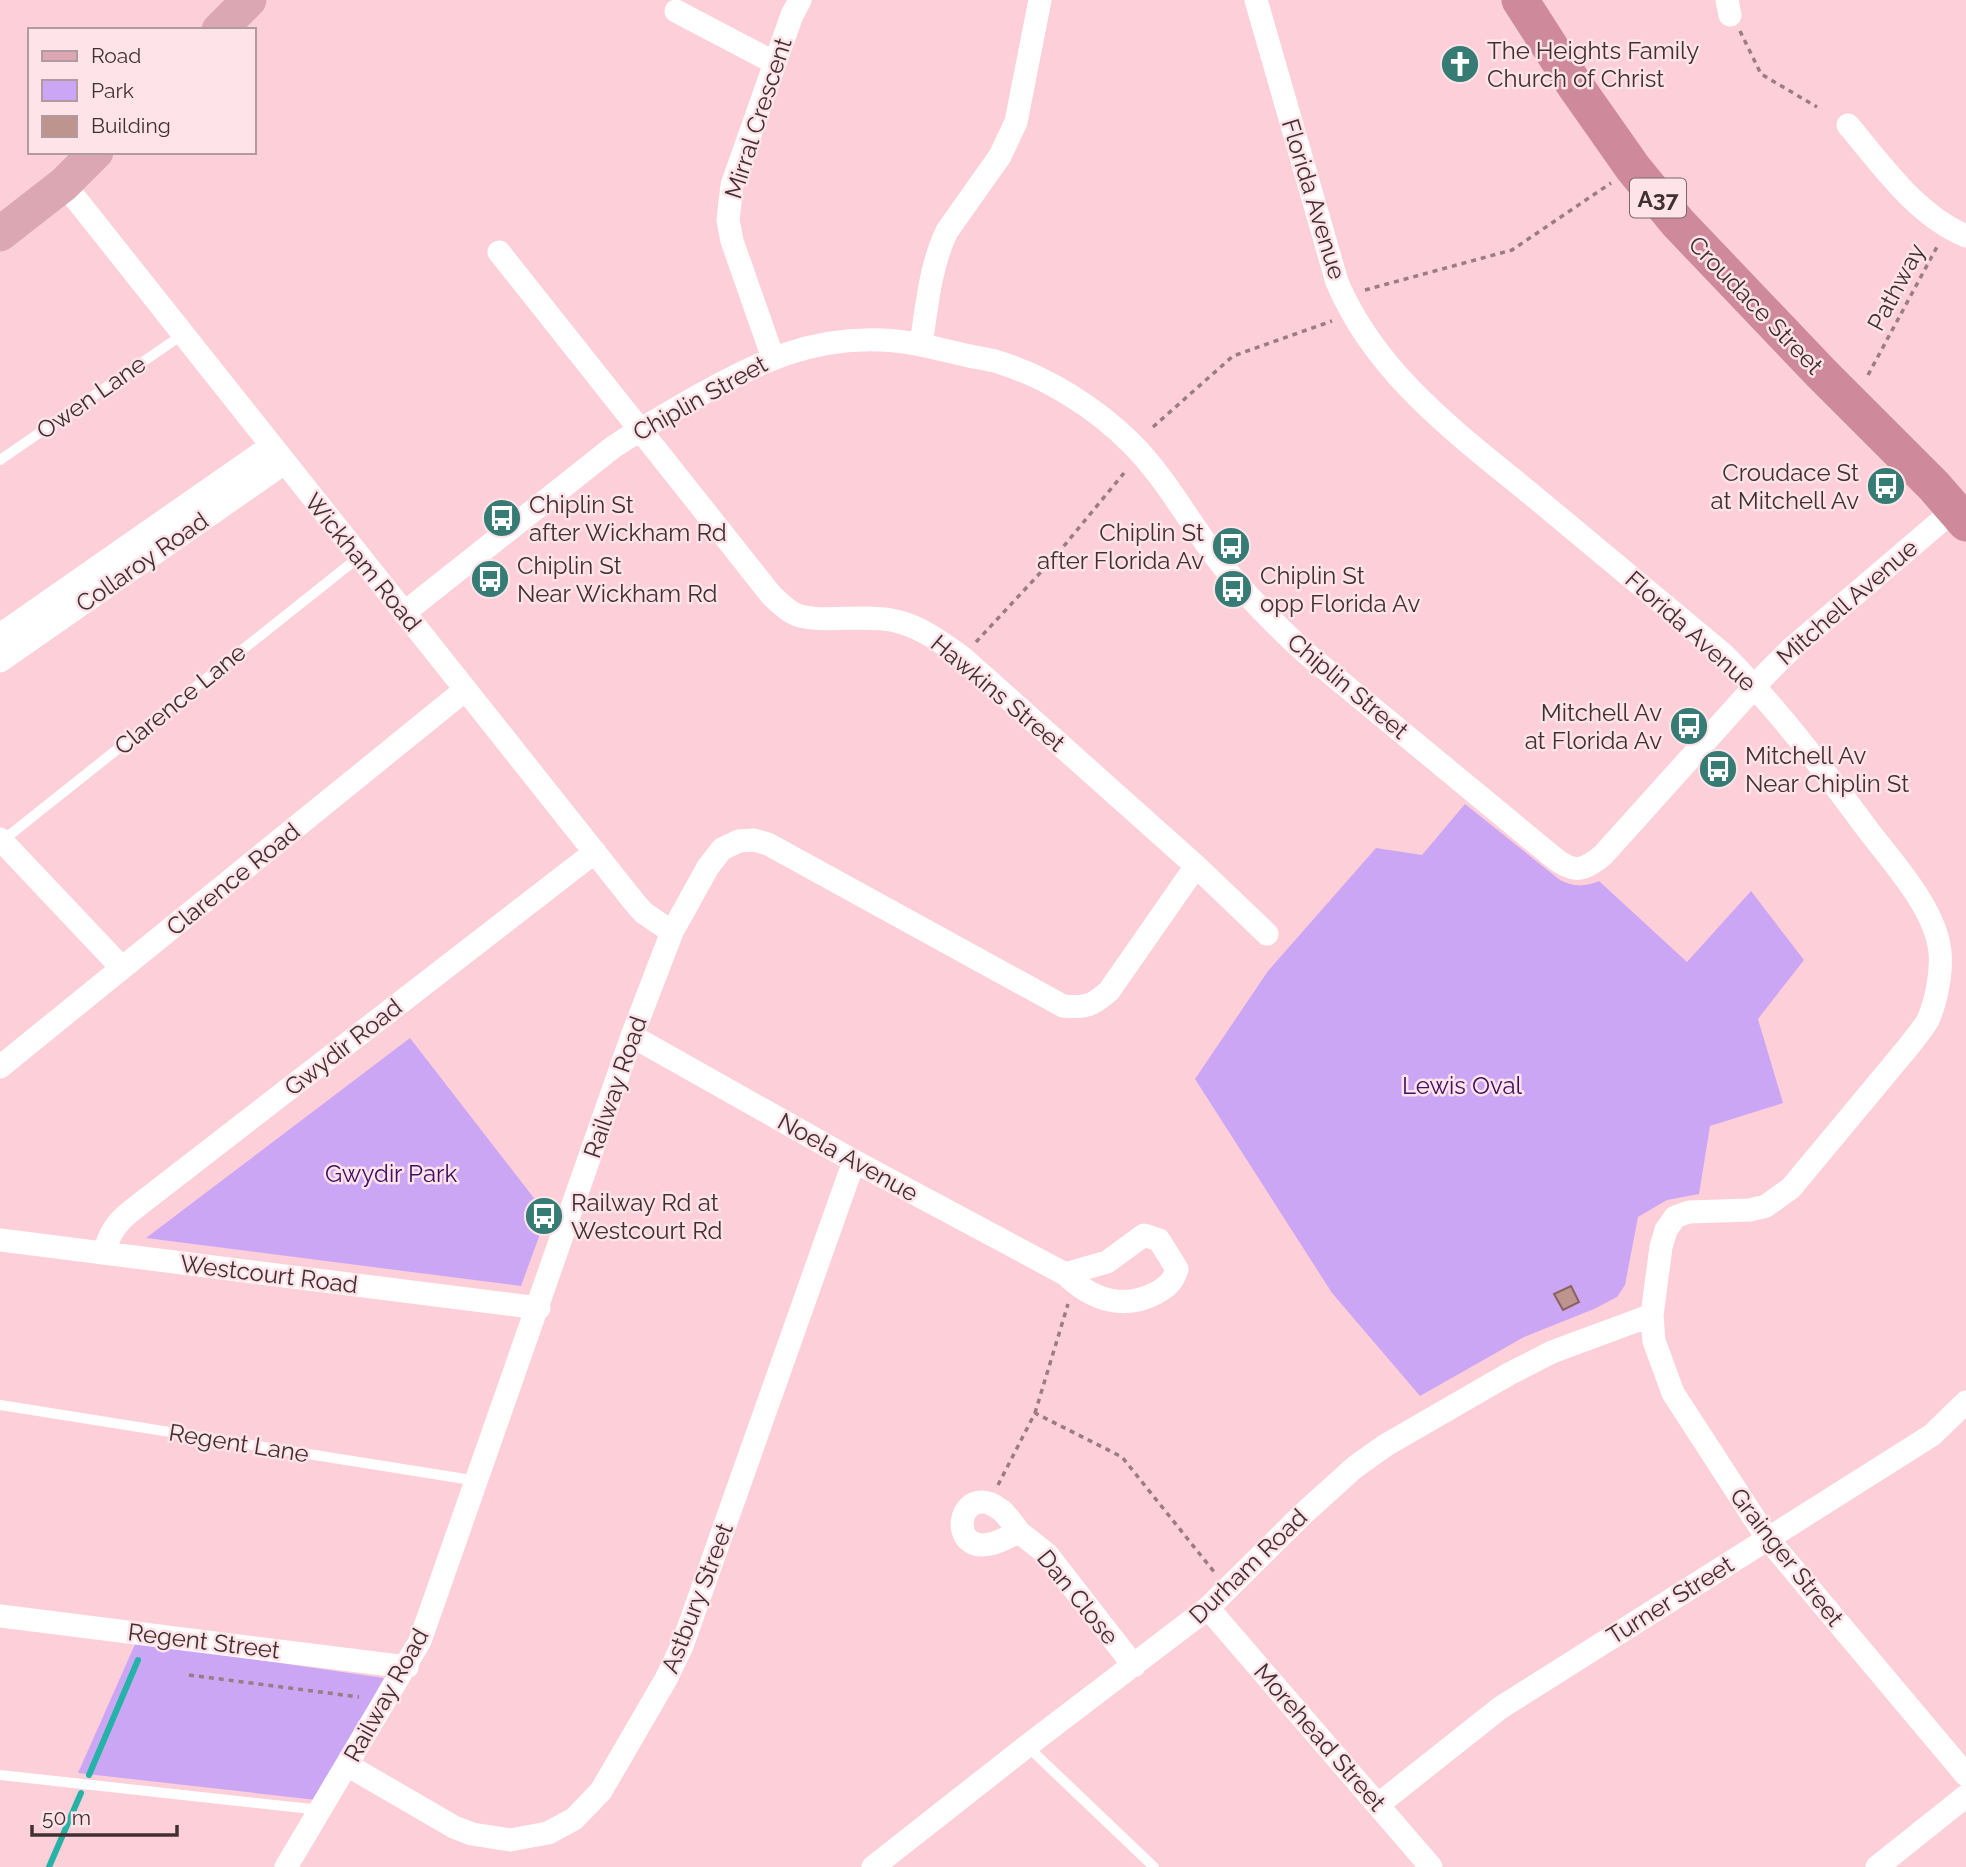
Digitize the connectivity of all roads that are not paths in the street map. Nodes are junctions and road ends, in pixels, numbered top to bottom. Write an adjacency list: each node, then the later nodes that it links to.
1 (249, 0): 7 (main road)
2 (800, 0): 8 (street, Mirral Crescent)
3 (1040, 0): 16 (street)
4 (1256, 0): 26 (street, Florida Avenue)
5 (1520, 0): 21 (highway, Croudace Street / A37)
6 (676, 11): 8 (street)
7 (221, 28)
8 (775, 63): 17 (street, Mirral Crescent)
9 (1848, 125): 13 (street)
10 (94, 154): 11 (main road)
11 (64, 184): 12 (main road); 15 (street, Wickham Road)
12 (0, 234)
13 (1966, 236)
14 (499, 252): 18 (street, Hawkins Street)
15 (182, 335): 19 (street, Wickham Road); 20 (lane, Owen Lane)
16 (920, 344): 17 (street, Chiplin Street); 30 (street, Chiplin Street)
17 (773, 358): 18 (street, Chiplin Street)
18 (640, 429): 23 (street, Chiplin Street); 31 (street, Hawkins Street)
19 (277, 454): 22 (street, Wickham Road); 24 (street, Collaroy Road); 25 (street, Collaroy Road)
20 (0, 460)
21 (1960, 516): 26 (street, Mitchell Avenue)
22 (359, 557): 23 (street, Wickham Road); 28 (lane, Clarence Lane)
23 (404, 614): 27 (street, Wickham Road)
24 (0, 635)
25 (0, 661)
26 (1755, 685): 30 (street, Mitchell Avenue); 42 (street, Florida Avenue)
27 (465, 690): 29 (street, Wickham Road); 34 (street, Clarence Road)
28 (3, 847): 34 (street)
29 (595, 852): 32 (street, Wickham Road); 39 (street, Gwydir Road)
30 (1603, 855)
31 (1196, 866): 32 (street, Railway Road); 33 (street, Hawkins Street)
32 (672, 932): 35 (street, Railway Road)
33 (1267, 934)
34 (122, 968): 36 (street, Clarence Road)
35 (632, 1036): 37 (street, Noela Avenue); 41 (street, Railway Road)
36 (0, 1067)
37 (854, 1161): 40 (street, Noela Avenue); 53 (street, Astbury Street)
38 (0, 1240): 39 (street, Westcourt Road)
39 (104, 1253): 41 (street, Westcourt Road)
40 (1065, 1274)
41 (539, 1308): 45 (street, Railway Road)
42 (1652, 1315): 47 (street, Grainger Street); 48 (street, Durham Road)
43 (1966, 1402): 47 (street, Turner Street)
44 (0, 1405): 45 (lane, Regent Lane)
45 (478, 1481): 51 (street, Railway Road)
46 (1019, 1532): 50 (street, Dan Close)
47 (1768, 1538): 55 (street, Grainger Street); 57 (street, Turner Street)
48 (1208, 1608): 50 (street, Durham Road); 57 (street, Morehead Street)
49 (0, 1616): 51 (street, Regent Street)
50 (1133, 1666): 52 (street, Durham Road)
51 (407, 1667): 53 (street, Railway Road)
52 (1027, 1746): 60 (street, Durham Road); 61 (lane)
53 (347, 1765): 58 (street, Railway Road)
54 (0, 1775): 58 (lane)
55 (1966, 1775)
56 (1966, 1796): 63 (street)
57 (1378, 1804): 62 (street, Morehead Street)
58 (321, 1810): 59 (street, Railway Road)
59 (286, 1867)
60 (873, 1867)
61 (1154, 1867)
62 (1431, 1867)
63 (1877, 1867)

